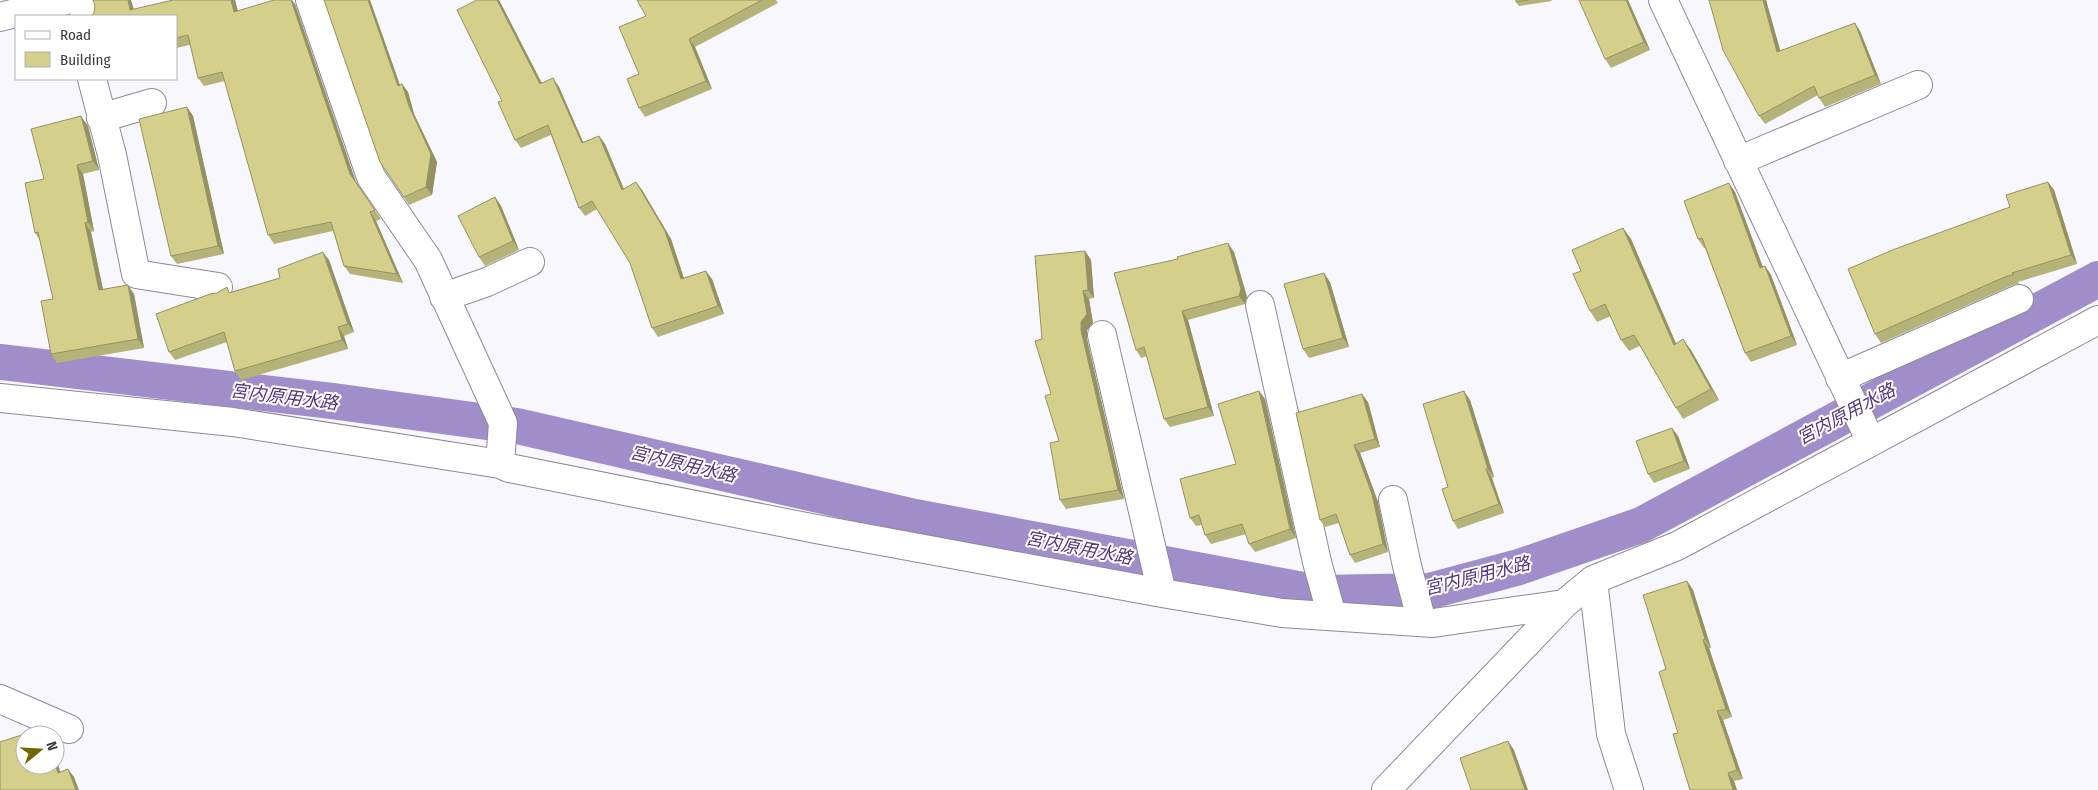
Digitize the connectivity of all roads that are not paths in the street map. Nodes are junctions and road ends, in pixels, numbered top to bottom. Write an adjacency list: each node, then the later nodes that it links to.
1 (67, 0): 6 (street)
2 (84, 0): 5 (street)
3 (310, 0): 14 (street)
4 (1664, 0): 11 (street)
5 (85, 15)
6 (0, 17)
7 (92, 80): 10 (street)
8 (1918, 85): 11 (street)
9 (152, 103): 10 (street)
10 (101, 118): 13 (street)
11 (1738, 161): 19 (street)
12 (530, 262): 14 (street)
13 (218, 287)
14 (444, 297): 22 (street)
15 (2019, 299): 19 (street)
16 (1260, 305): 27 (street)
17 (2098, 320): 21 (street)
18 (1102, 335): 25 (street)
19 (1843, 384): 21 (street)
20 (0, 398): 22 (street)
21 (1868, 435): 24 (street)
22 (500, 458): 25 (street)
23 (1393, 500): 28 (street)
24 (1593, 580): 26 (street); 32 (street)
25 (1162, 592): 27 (street)
26 (1564, 604): 28 (street); 31 (street)
27 (1332, 615): 28 (street)
28 (1422, 620)
29 (0, 699): 30 (street)
30 (69, 729)
31 (1386, 790)
32 (1629, 790)

